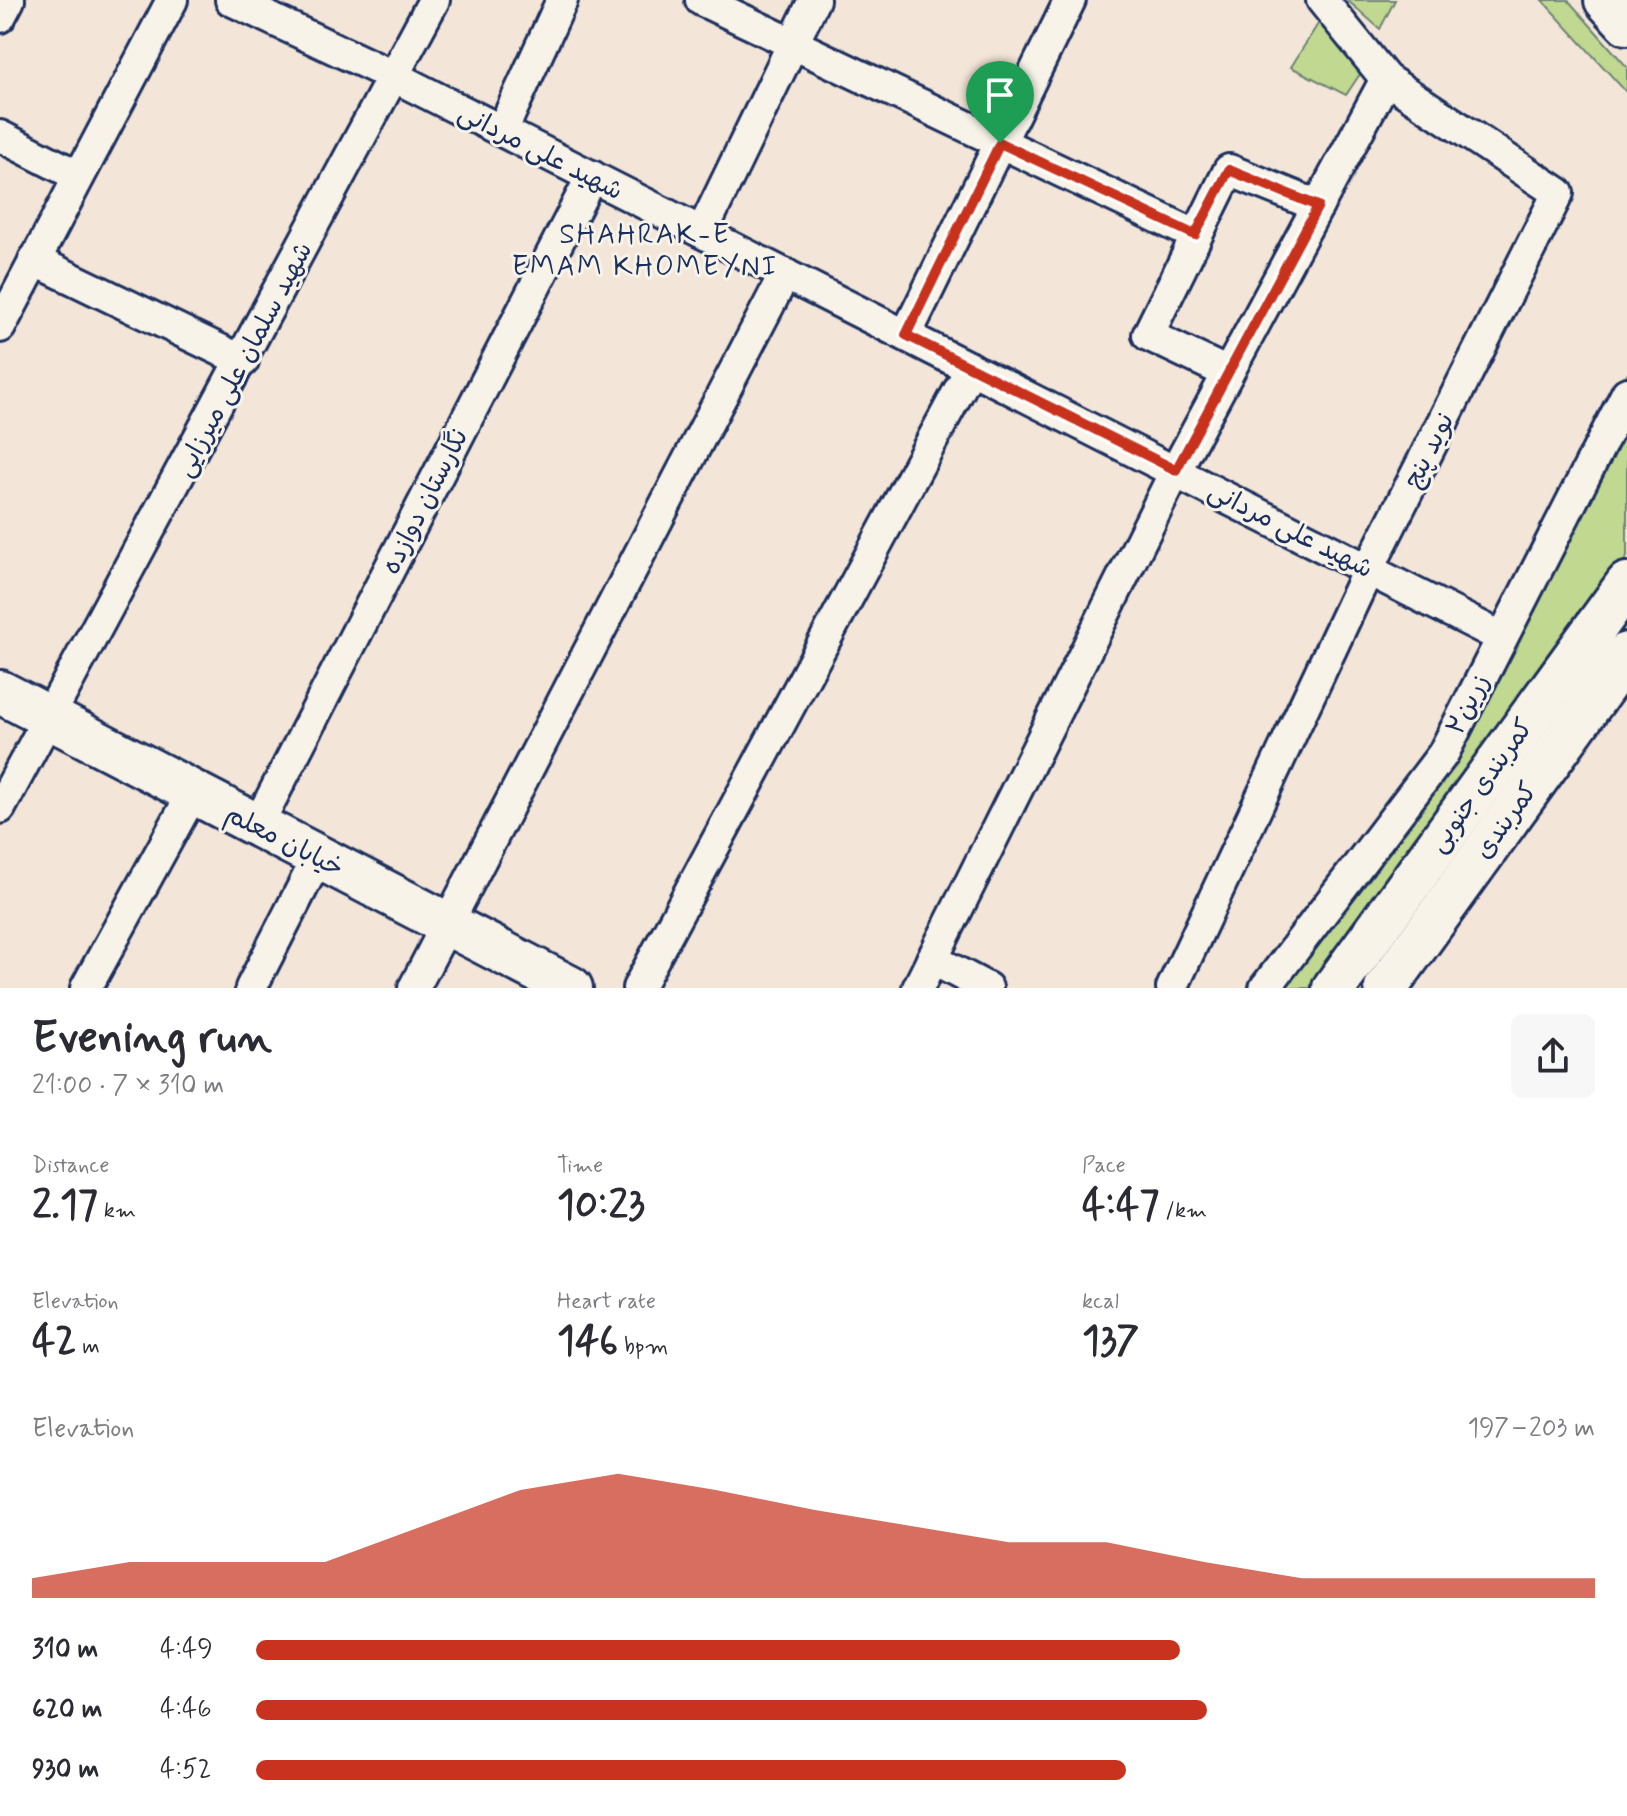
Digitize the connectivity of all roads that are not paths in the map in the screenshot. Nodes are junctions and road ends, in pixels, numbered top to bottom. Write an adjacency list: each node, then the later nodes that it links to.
1 (9, 0): 11 (street)
2 (172, 0): 19 (street)
3 (231, 0): 14 (street, شهید علی مردانی)
4 (434, 0): 14 (street, شهید سلمان علی میرزایی)
5 (562, 0): 16 (street)
6 (701, 0): 13 (street)
7 (814, 0): 13 (street)
8 (1070, 0): 18 (street)
9 (1322, 0): 15 (street, نوید پنج)
10 (1606, 0): 12 (main road)
11 (0, 17)
12 (1627, 23)
13 (793, 44): 18 (street); 22 (street)
14 (395, 77): 16 (street, شهید علی مردانی); 28 (street, شهید سلمان علی میرزایی)
15 (1386, 79): 21 (street); 33 (street, نوید پنج)
16 (502, 131): 20 (street, شهید علی مردانی)
17 (0, 136): 19 (street)
18 (1000, 143): 23 (street); 27 (street)
19 (78, 176): 24 (street)
20 (592, 176): 22 (street, شهید علی مردانی); 41 (street, نگارستان دوازده)
21 (1318, 206): 23 (street); 30 (street)
22 (702, 232): 25 (street, شهید علی مردانی)
23 (1195, 235): 30 (street)
24 (34, 260): 26 (street); 28 (street)
25 (785, 274): 27 (street, شهید علی مردانی); 43 (street)
26 (0, 327)
27 (906, 335): 29 (street, شهید علی مردانی)
28 (243, 361): 38 (street, شهید سلمان علی میرزایی)
29 (971, 368): 32 (street, شهید علی مردانی); 49 (street)
30 (1228, 373): 32 (street)
31 (1627, 393): 35 (street, زرین۲)
32 (1176, 470): 33 (street, شهید علی مردانی); 44 (street)
33 (1369, 568): 35 (street, شهید علی مردانی); 52 (street, نوید پنج)
34 (1627, 584): 54 (main road, کمربندی جنوبی)
35 (1501, 637): 53 (street, زرین۲)
36 (1627, 654): 55 (main road, کمربندی)
37 (0, 692): 38 (main road, خیابان معلم)
38 (49, 717): 39 (main road, خیابان معلم); 40 (street, شهید سلمان علی میرزایی)
39 (193, 793): 41 (main road, خیابان معلم); 45 (street)
40 (0, 808)
41 (257, 826): 42 (main road, خیابان معلم)
42 (318, 857): 43 (main road, خیابان معلم); 46 (street)
43 (448, 924): 47 (street); 48 (main road, خیابان معلم)
44 (932, 959): 50 (street); 51 (street)
45 (86, 988)
46 (251, 988)
47 (414, 988)
48 (571, 988)
49 (638, 988)
50 (918, 988)
51 (987, 988)
52 (1172, 988)
53 (1265, 988)
54 (1334, 988)
55 (1386, 988)

